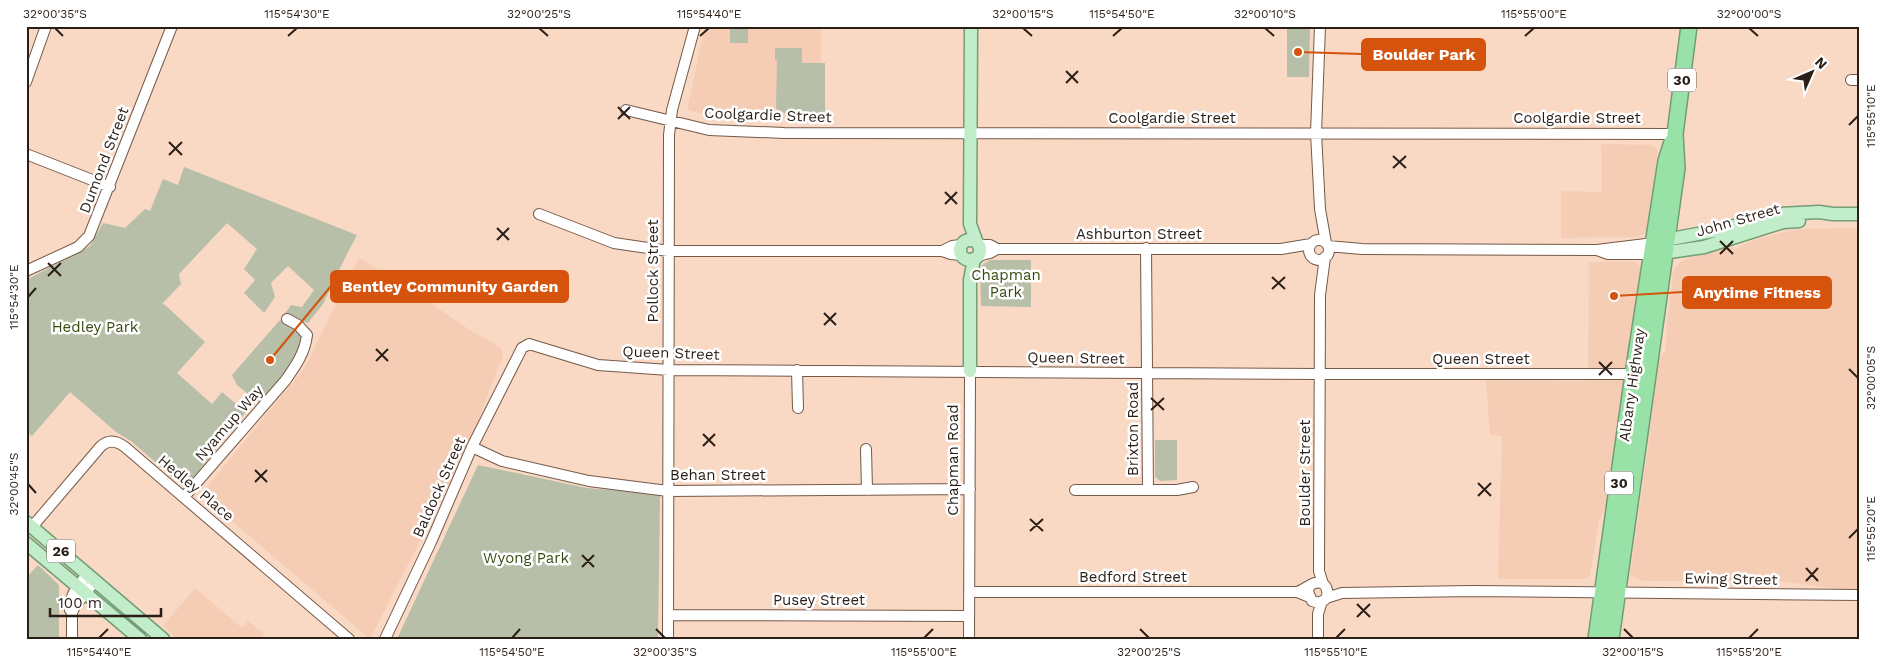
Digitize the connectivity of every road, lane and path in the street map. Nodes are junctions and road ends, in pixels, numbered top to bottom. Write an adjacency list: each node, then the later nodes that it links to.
1 (46, 26): 7 (street)
2 (172, 26): 14 (street, Dumond Street)
3 (695, 26): 9 (street, Pollock Street)
4 (971, 26): 10 (main road, Chapman Road)
5 (1320, 26): 11 (street)
6 (1689, 26): 12 (highway, Albany Highway / 30)
7 (26, 82)
8 (626, 110): 9 (street, Coolgardie Street)
9 (670, 122): 10 (street, Coolgardie Street); 23 (street, Pollock Street)
10 (970, 132): 11 (street, Coolgardie Street); 22 (main road, Chapman Road)
11 (1316, 133): 12 (street, Coolgardie Street); 15 (street)
12 (1675, 134): 20 (highway, Albany Highway / 30)
13 (26, 154): 14 (street)
14 (110, 187): 26 (street, Dumond Street)
15 (1320, 209): 18 (street); 24 (street)
16 (539, 214): 23 (street, Ashburton Street)
17 (1859, 214): 20 (main road, John Street)
18 (1312, 243): 21 (street, Ashburton Street); 24 (street); 25 (street)
19 (1146, 248): 21 (street, Ashburton Street); 22 (street, Ashburton Street); 33 (street, Brixton Road)
20 (1660, 248): 24 (street); 35 (highway, Albany Highway / 30); 53 (highway, Albany Highway / 30)
21 (1281, 249): 25 (street, Ashburton Street)
22 (970, 250): 23 (street, Ashburton Street); 32 (main road, Chapman Road)
23 (668, 251): 30 (street, Pollock Street)
24 (1327, 251): 25 (street); 27 (street)
25 (1313, 257): 27 (street)
26 (26, 271)
27 (1320, 295): 34 (street, Boulder Street)
28 (287, 319): 45 (street, Nyamup Way)
29 (522, 348): 30 (street, Queen Street); 37 (street, Baldock Street)
30 (669, 370): 31 (street, Queen Street); 44 (street, Pollock Street)
31 (797, 370): 32 (street, Queen Street); 36 (street)
32 (970, 371): 33 (street, Queen Street); 40 (street, Chapman Road)
33 (1147, 374): 34 (street, Queen Street); 43 (street, Brixton Road)
34 (1320, 374): 35 (street, Queen Street); 51 (street, Boulder Street)
35 (1633, 374): 52 (highway, Albany Highway / 30)
36 (798, 408)
37 (472, 447): 44 (street, Behan Street); 61 (street, Baldock Street)
38 (866, 449): 41 (street)
39 (1193, 487): 43 (street)
40 (970, 489): 41 (street, Behan Street); 50 (street, Chapman Road)
41 (866, 490): 44 (street, Behan Street)
42 (1075, 490): 43 (street)
43 (1148, 490)
44 (668, 491): 55 (street, Pollock Street)
45 (184, 497): 46 (street, Hedley Place); 60 (street, Hedley Place)
46 (29, 525): 48 (main road, 26)
47 (26, 542): 49 (main road, 26)
48 (91, 577): 49 (street); 59 (main road, 26)
49 (82, 590): 57 (street); 58 (main road, 26)
50 (969, 592): 51 (street, Bedford Street); 56 (street, Chapman Road)
51 (1317, 592): 52 (street); 64 (street, Boulder Street)
52 (1602, 592): 53 (street, Ewing Street); 65 (highway, Albany Highway / 30)
53 (1618, 592): 54 (street, Ewing Street); 66 (highway, Albany Highway / 30)
54 (1859, 595)
55 (668, 615): 56 (street, Pusey Street); 62 (street, Pollock Street)
56 (969, 616): 63 (street, Chapman Road)
57 (72, 639)
58 (140, 639)
59 (162, 639)
60 (349, 639)
61 (385, 639)
62 (668, 639)
63 (969, 639)
64 (1318, 639)
65 (1596, 639)
66 (1611, 639)

